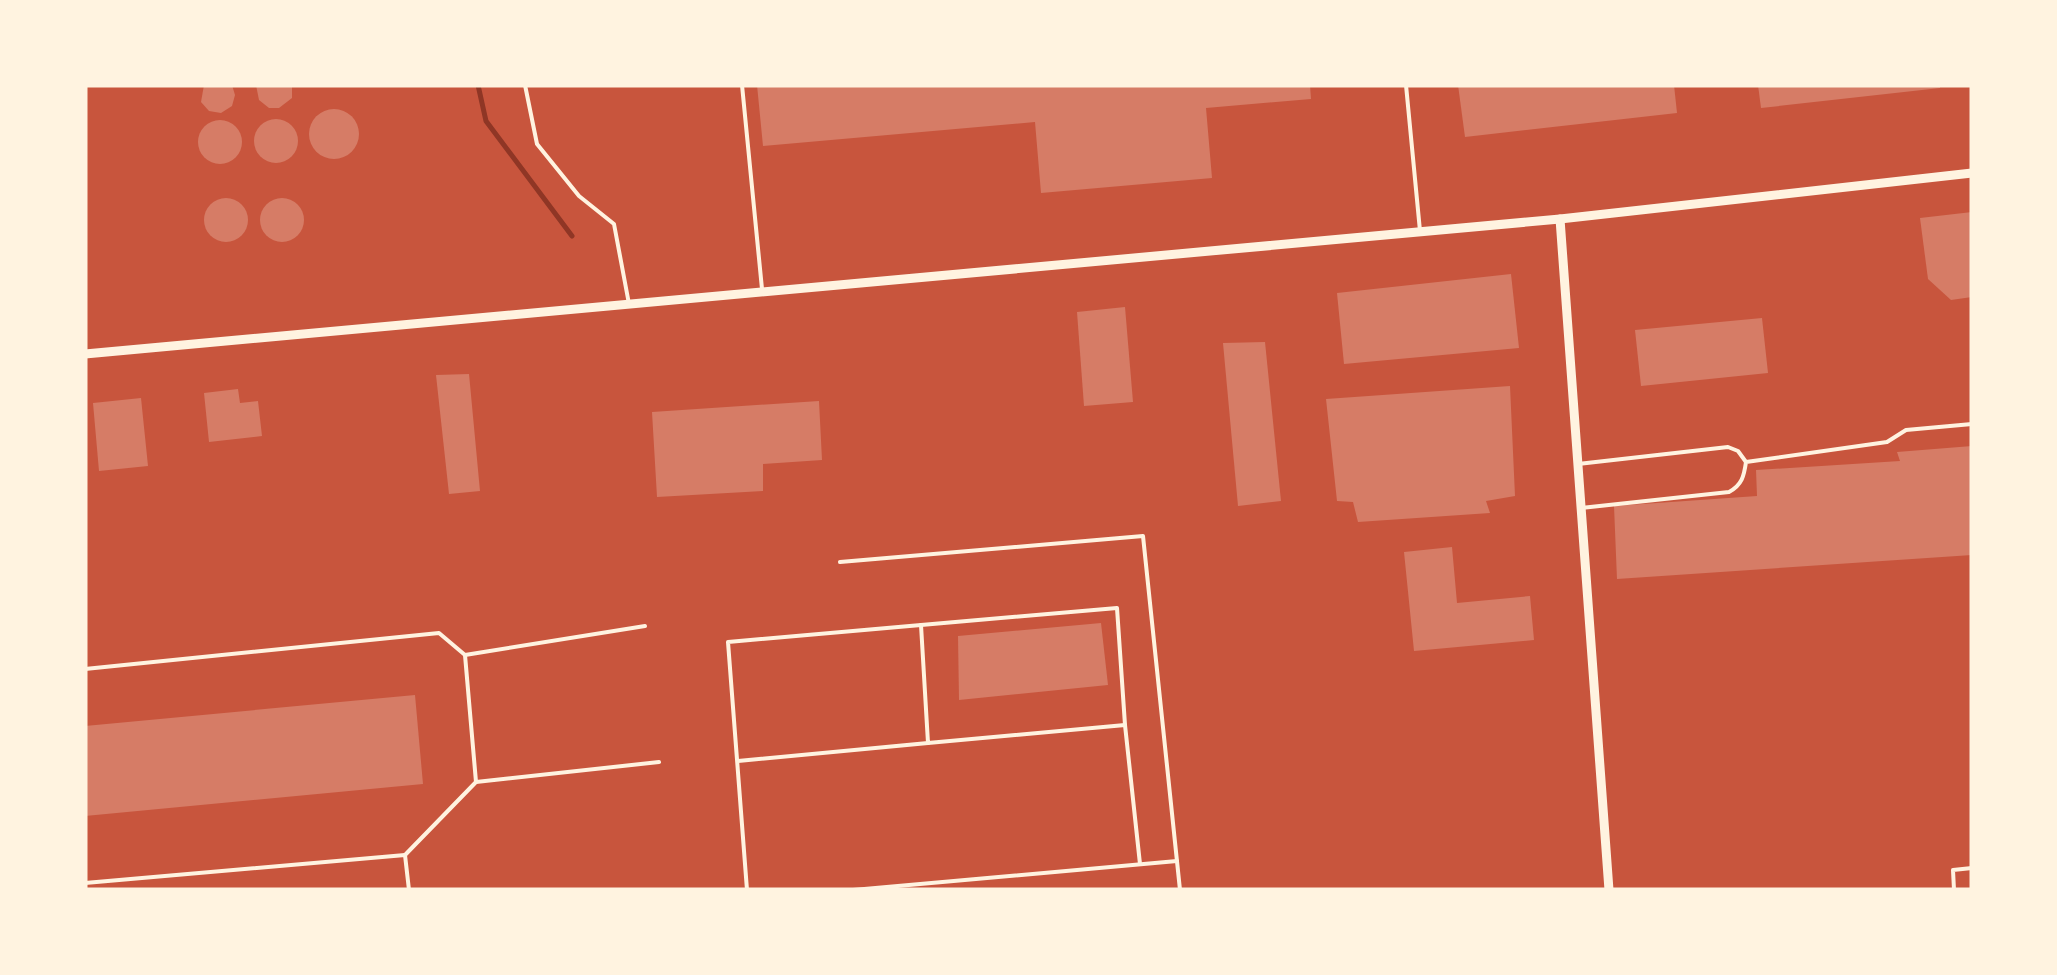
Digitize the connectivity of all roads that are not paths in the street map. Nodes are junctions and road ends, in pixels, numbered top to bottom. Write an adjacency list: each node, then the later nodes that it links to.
1 (526, 85): 8 (lane)
2 (742, 85): 7 (lane)
3 (1406, 85): 6 (lane)
4 (1972, 173): 5 (street)
5 (1560, 218): 6 (street); 12 (street)
6 (1420, 232): 7 (street)
7 (762, 292): 8 (street)
8 (628, 304): 9 (street)
9 (85, 354)
10 (1972, 424): 11 (lane)
11 (1746, 462): 12 (lane); 13 (lane)
12 (1578, 464): 13 (street)
13 (1581, 508): 34 (street)
14 (840, 562): 25 (lane)
15 (921, 625): 19 (lane); 20 (lane); 22 (lane)
16 (645, 626): 17 (lane)
17 (465, 656): 18 (lane); 23 (lane)
18 (85, 669)
19 (1125, 725): 20 (lane); 26 (lane)
20 (928, 743): 22 (lane)
21 (659, 762): 23 (lane)
22 (738, 762): 31 (lane)
23 (476, 782): 24 (lane)
24 (405, 855): 28 (lane); 30 (lane)
25 (1178, 861): 26 (lane); 33 (lane)
26 (1140, 864): 32 (lane)
27 (1972, 868): 29 (lane)
28 (85, 884)
29 (1954, 889): 35 (lane)
30 (409, 890)
31 (748, 890)
32 (854, 890)
33 (1180, 890)
34 (1609, 890)
35 (1946, 890)

